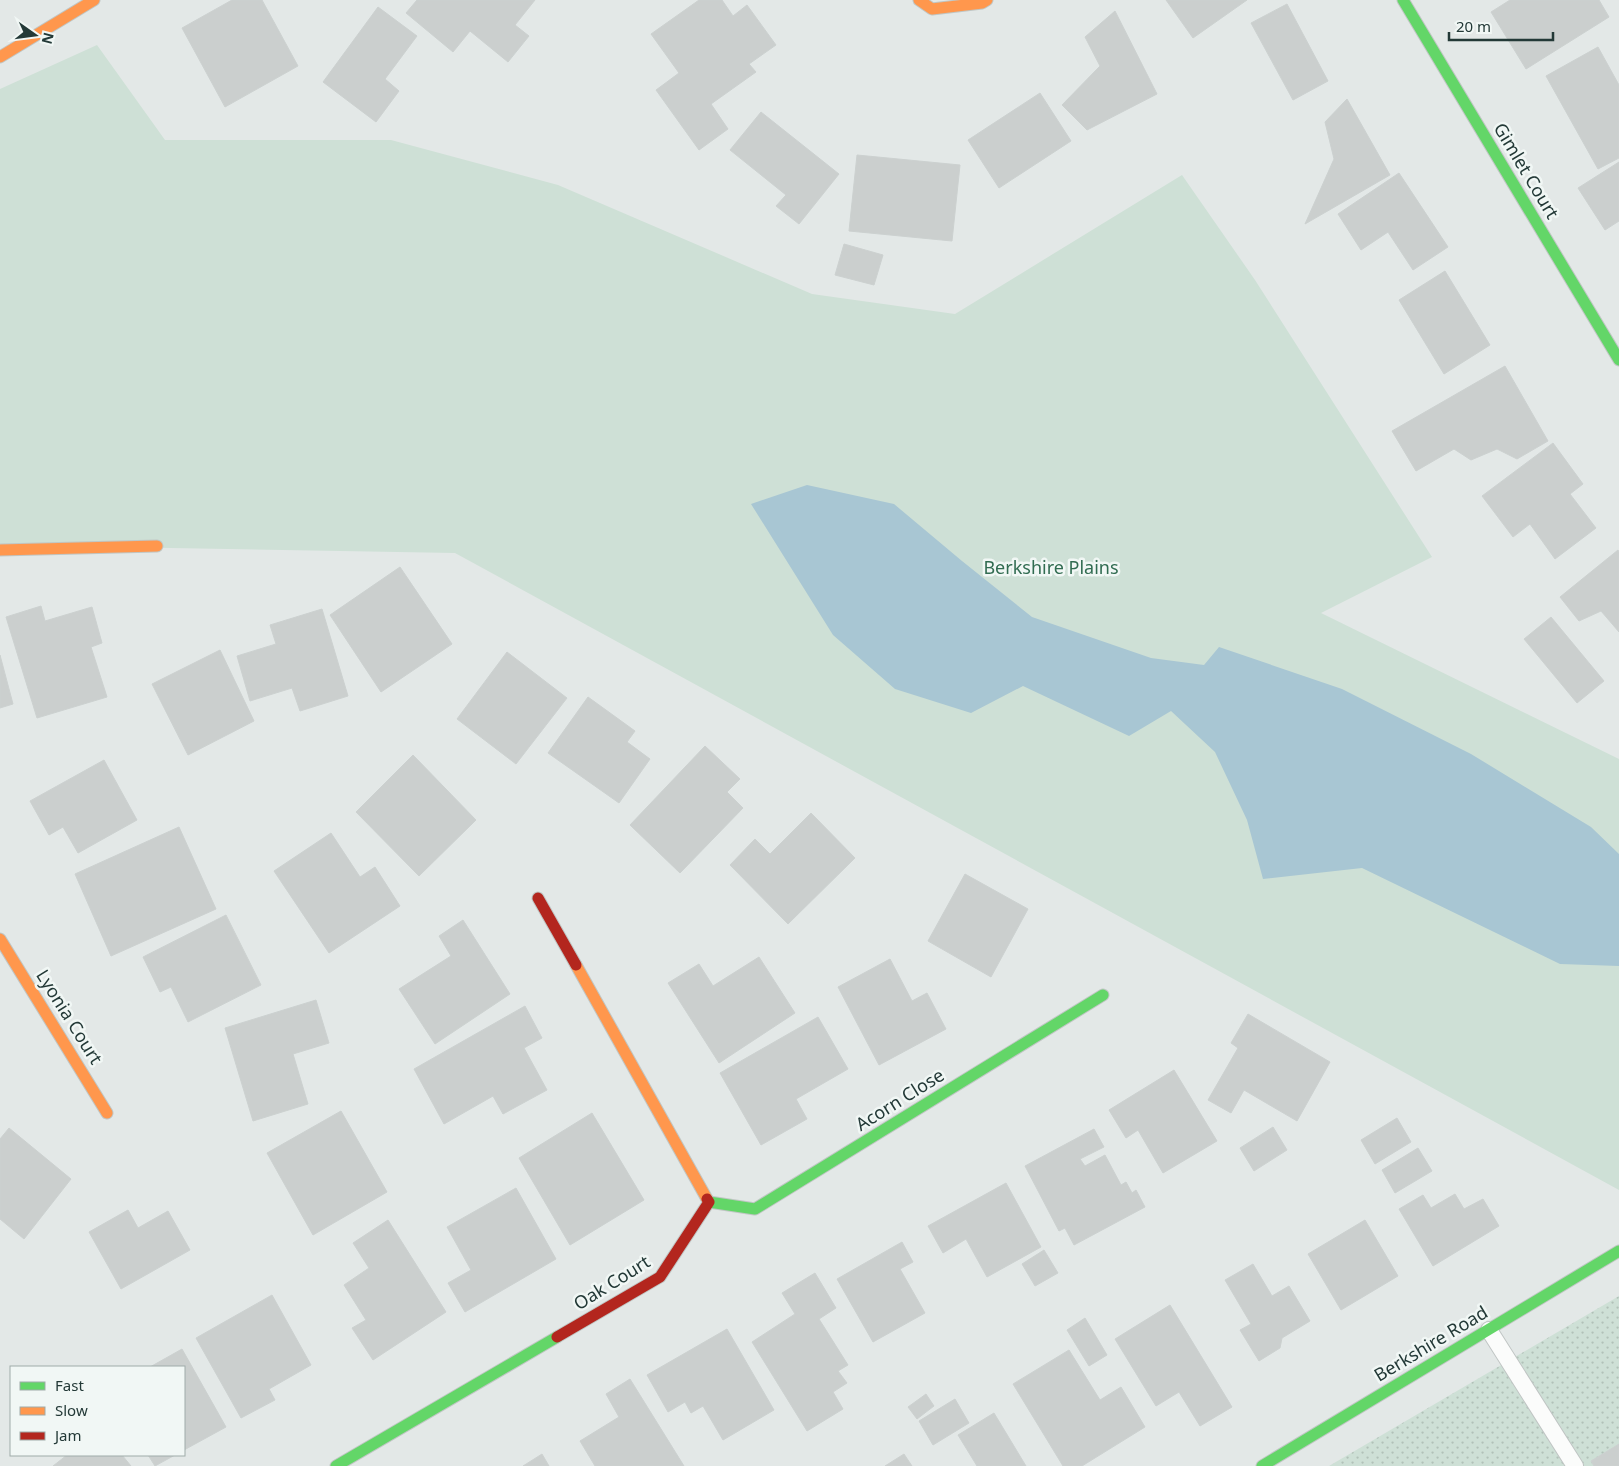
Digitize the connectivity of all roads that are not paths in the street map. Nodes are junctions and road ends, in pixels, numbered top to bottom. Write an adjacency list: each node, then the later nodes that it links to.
1 (94, 0): 5 (street)
2 (919, 0): 3 (street)
3 (988, 0)
4 (1403, 0): 6 (street, Gimlet Court)
5 (0, 57)
6 (1619, 360)
7 (158, 546): 8 (street)
8 (0, 550)
9 (538, 898): 13 (street)
10 (0, 940): 12 (street, Lyonia Court)
11 (1103, 995): 13 (street, Acorn Close)
12 (107, 1113)
13 (709, 1202): 16 (street, Oak Court)
14 (1619, 1251): 15 (street, Berkshire Road)
15 (1489, 1330): 17 (street, Berkshire Road); 18 (lane)
16 (336, 1466)
17 (1262, 1466)
18 (1576, 1466)

